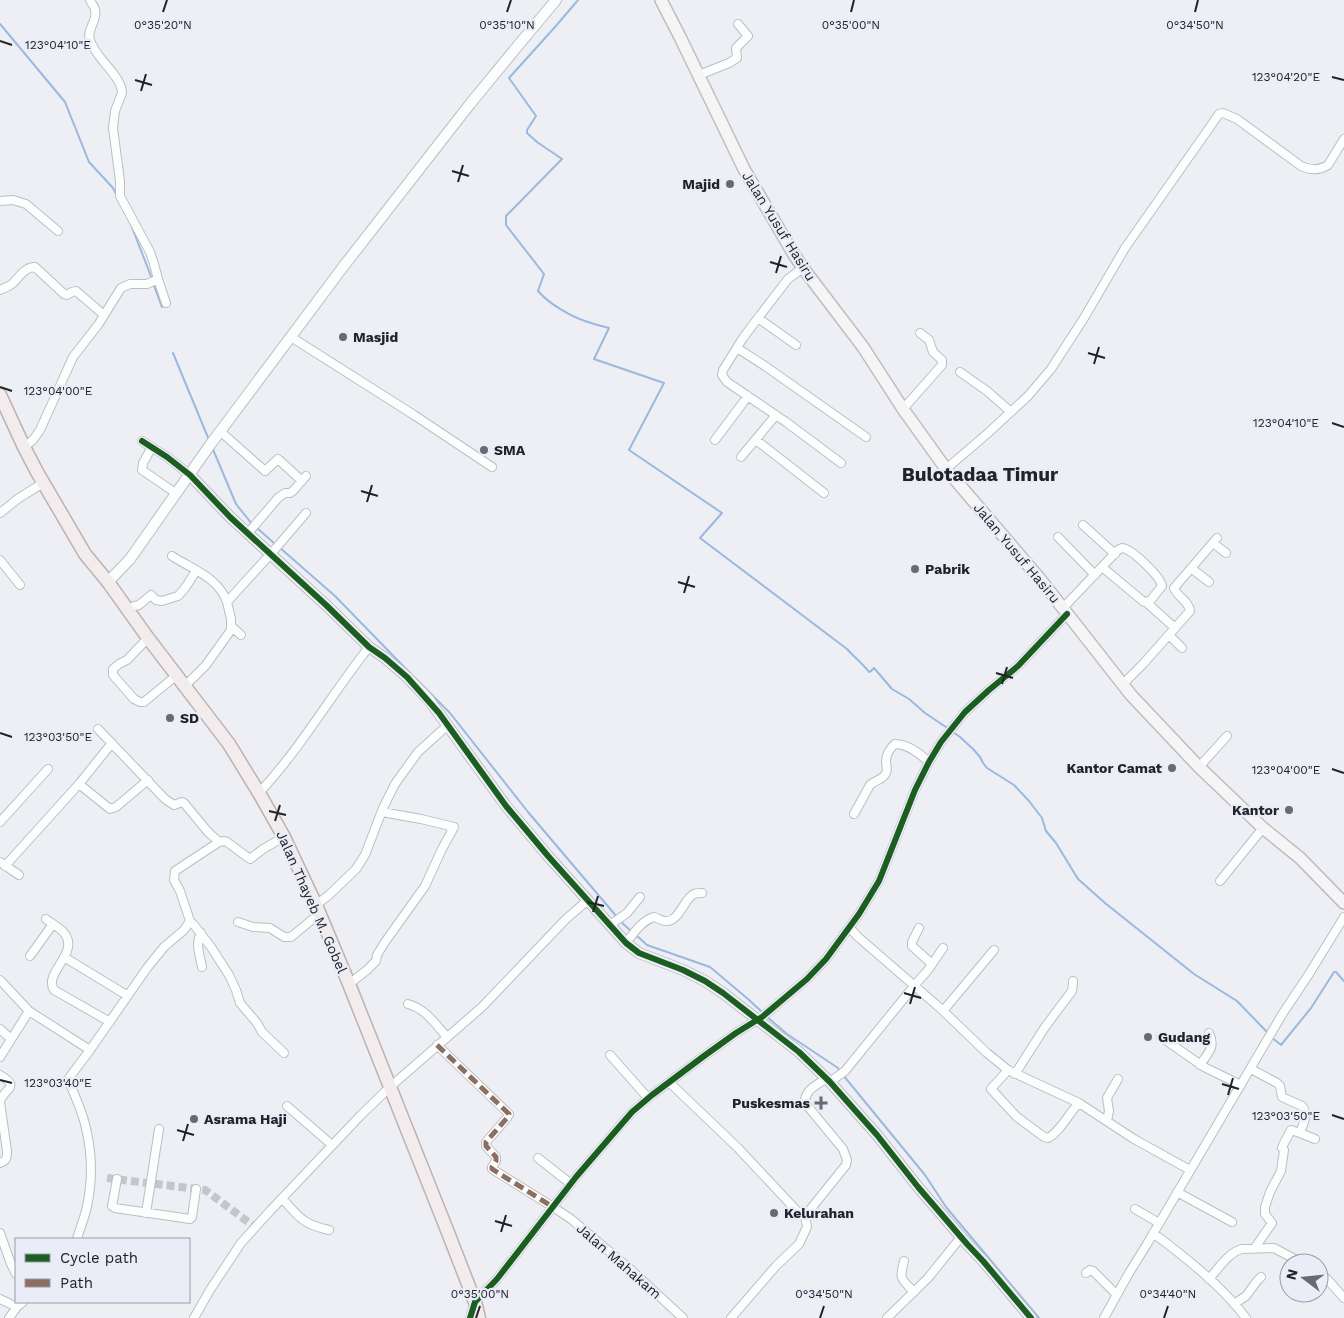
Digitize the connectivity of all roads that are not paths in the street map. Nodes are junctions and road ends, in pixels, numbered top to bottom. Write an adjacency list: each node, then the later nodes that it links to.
1 (90, 0): 10 (street)
2 (556, 0): 16 (street)
3 (661, 0): 5 (main road, Jalan Yusuf Hasiru)
4 (738, 24): 5 (street)
5 (699, 75): 9 (main road, Jalan Yusuf Hasiru)
6 (1344, 139): 23 (street)
7 (0, 201): 8 (street)
8 (58, 231)
9 (803, 268): 14 (street); 22 (main road, Jalan Yusuf Hasiru)
10 (153, 281): 12 (street); 13 (street)
11 (0, 290): 13 (street)
12 (166, 303)
13 (104, 315): 30 (street)
14 (758, 318): 17 (street); 18 (street)
15 (920, 333): 22 (street)
16 (290, 337): 25 (street); 34 (street)
17 (796, 346)
18 (737, 348): 21 (street); 26 (street)
19 (960, 372): 23 (street)
20 (0, 395): 30 (main road, Jalan Thayeb M. Gobel)
21 (748, 396): 24 (street); 28 (street)
22 (903, 409): 35 (main road, Jalan Yusuf Hasiru)
23 (1011, 412): 35 (street)
24 (776, 415): 29 (street); 33 (street)
25 (221, 432): 36 (street); 43 (street)
26 (866, 438)
27 (142, 440): 31 (street)
28 (715, 440)
29 (756, 440): 32 (street); 38 (street)
30 (24, 447): 37 (main road, Jalan Thayeb M. Gobel)
31 (152, 447): 36 (street); 39 (street)
32 (741, 457)
33 (841, 462)
34 (492, 467)
35 (946, 469): 62 (main road, Jalan Yusuf Hasiru)
36 (190, 475): 39 (street); 43 (street)
37 (43, 483): 40 (street); 54 (main road, Jalan Thayeb M. Gobel)
38 (824, 493)
39 (177, 494): 54 (street)
40 (0, 513)
41 (306, 513): 45 (street)
42 (1083, 525): 46 (street)
43 (253, 528): 45 (street)
44 (1058, 537): 53 (street)
45 (276, 549): 59 (street); 68 (street)
46 (1115, 554): 50 (street); 60 (street)
47 (1226, 554): 51 (street)
48 (172, 556): 52 (street)
49 (0, 560): 56 (street)
50 (1102, 567): 53 (street); 60 (street)
51 (1191, 568): 55 (street); 64 (street)
52 (196, 571): 58 (street); 59 (street)
53 (1095, 575): 62 (street)
54 (108, 582): 61 (main road, Jalan Thayeb M. Gobel)
55 (1209, 582)
56 (20, 585)
57 (157, 588): 58 (street)
58 (150, 595): 61 (street)
59 (227, 602): 63 (street)
60 (1146, 602): 64 (street)
61 (129, 610): 67 (main road, Jalan Thayeb M. Gobel)
62 (1065, 611): 71 (main road, Jalan Yusuf Hasiru); 77 (street)
63 (232, 626): 65 (street); 72 (street)
64 (1175, 628): 66 (street)
65 (241, 635)
66 (1169, 635): 69 (street); 71 (street)
67 (148, 638): 70 (main road, Jalan Thayeb M. Gobel); 70 (street)
68 (369, 647): 73 (street); 82 (street)
69 (1182, 648)
70 (177, 675): 72 (main road, Jalan Thayeb M. Gobel)
71 (1123, 684): 78 (main road, Jalan Yusuf Hasiru)
72 (185, 686): 82 (main road, Jalan Thayeb M. Gobel)
73 (448, 726): 83 (street); 94 (street)
74 (98, 729): 76 (street)
75 (1227, 736): 78 (street)
76 (112, 743): 80 (street); 81 (street)
77 (929, 762): 84 (street); 101 (street)
78 (1199, 767): 86 (main road, Jalan Yusuf Hasiru)
79 (48, 769): 85 (street)
80 (148, 780): 81 (street); 88 (street)
81 (79, 784): 89 (street)
82 (259, 793): 87 (main road, Jalan Thayeb M. Gobel)
83 (382, 812): 96 (street); 113 (street)
84 (854, 814)
85 (0, 822)
86 (1264, 828): 91 (street); 95 (main road, Jalan Yusuf Hasiru)
87 (284, 836): 88 (street); 96 (main road, Jalan Thayeb M. Gobel)
88 (219, 842): 98 (street)
89 (3, 864): 90 (street)
90 (18, 875)
91 (1220, 881)
92 (702, 893): 104 (street)
93 (640, 897): 100 (street)
94 (588, 900): 100 (street); 123 (street)
95 (1344, 903)
96 (318, 909): 99 (street); 113 (main road, Jalan Thayeb M. Gobel)
97 (1344, 917): 132 (street)
98 (190, 921): 103 (street); 115 (street)
99 (238, 922)
100 (616, 922): 104 (street)
101 (850, 928): 114 (street); 119 (street)
102 (919, 928): 109 (street)
103 (201, 933): 110 (street); 128 (street)
104 (626, 943): 119 (street)
105 (943, 948): 109 (street)
106 (994, 950): 117 (street)
107 (30, 956): 108 (street)
108 (64, 957): 115 (street); 120 (street)
109 (932, 964): 114 (street)
110 (202, 967)
111 (0, 980): 118 (street)
112 (1073, 981): 133 (street)
113 (349, 984): 139 (main road, Jalan Thayeb M. Gobel)
114 (914, 986): 117 (street); 136 (street)
115 (128, 996): 120 (street)
116 (408, 1004): 123 (street)
117 (943, 1010): 133 (street)
118 (29, 1011): 125 (street); 127 (street)
119 (763, 1016): 136 (street); 137 (street)
120 (110, 1022): 127 (street)
121 (0, 1028): 125 (street)
122 (1209, 1034): 131 (street)
123 (447, 1037): 126 (street)
124 (1161, 1037): 131 (street)
125 (11, 1039): 130 (street)
126 (437, 1045): 139 (street); 157 (street, Jalan Mahakam)
127 (90, 1050): 167 (street)
128 (284, 1052)
129 (610, 1055): 140 (street)
130 (0, 1057)
131 (1200, 1065): 138 (street)
132 (1250, 1069): 138 (street); 146 (street)
133 (1011, 1072): 141 (street); 141 (street)
134 (0, 1075): 144 (street)
135 (1118, 1079): 143 (street)
136 (828, 1080): 160 (street); 166 (street)
137 (670, 1082): 140 (street); 160 (street)
138 (1241, 1085): 151 (street)
139 (390, 1087): 148 (street); 180 (main road, Jalan Thayeb M. Gobel)
140 (648, 1098): 153 (street)
141 (1079, 1103): 143 (street)
142 (287, 1106): 148 (street)
143 (1107, 1121): 151 (street)
144 (2, 1129): 150 (street)
145 (159, 1129): 159 (street)
146 (1300, 1133): 147 (street); 168 (street)
147 (1315, 1139)
148 (332, 1145): 156 (street)
149 (538, 1158): 153 (street)
150 (0, 1163)
151 (1190, 1170): 155 (street)
152 (117, 1179): 159 (street)
153 (571, 1184): 157 (street)
154 (196, 1189): 159 (street)
155 (1177, 1192): 161 (street); 162 (street)
156 (282, 1198): 163 (street); 185 (street)
157 (553, 1206): 180 (street); 188 (street, Jalan Mahakam)
158 (1135, 1209): 162 (street)
159 (146, 1213)
160 (805, 1216): 189 (street)
161 (1232, 1222)
162 (1159, 1223): 165 (street)
163 (328, 1230)
164 (0, 1233): 171 (street)
165 (1153, 1233): 174 (street); 177 (street)
166 (961, 1237): 176 (street); 191 (street)
167 (76, 1238)
168 (1254, 1249): 169 (street); 174 (street)
169 (1283, 1253)
170 (904, 1262): 176 (street)
171 (15, 1272)
172 (1086, 1273): 177 (street)
173 (1261, 1277): 183 (street)
174 (1209, 1279): 183 (street)
175 (1329, 1281): 178 (street)
176 (914, 1292): 190 (street)
177 (1117, 1295): 192 (street)
178 (1344, 1298)
179 (0, 1299): 181 (street)
180 (475, 1302): 186 (street); 187 (main road, Jalan Thayeb M. Gobel)
181 (15, 1303)
182 (20, 1304): 184 (street)
183 (1234, 1304): 193 (street)
184 (9, 1318)
185 (194, 1318)
186 (470, 1318)
187 (479, 1318)
188 (684, 1318)
189 (731, 1318)
190 (887, 1318)
191 (1031, 1318)
192 (1104, 1318)
193 (1246, 1318)

